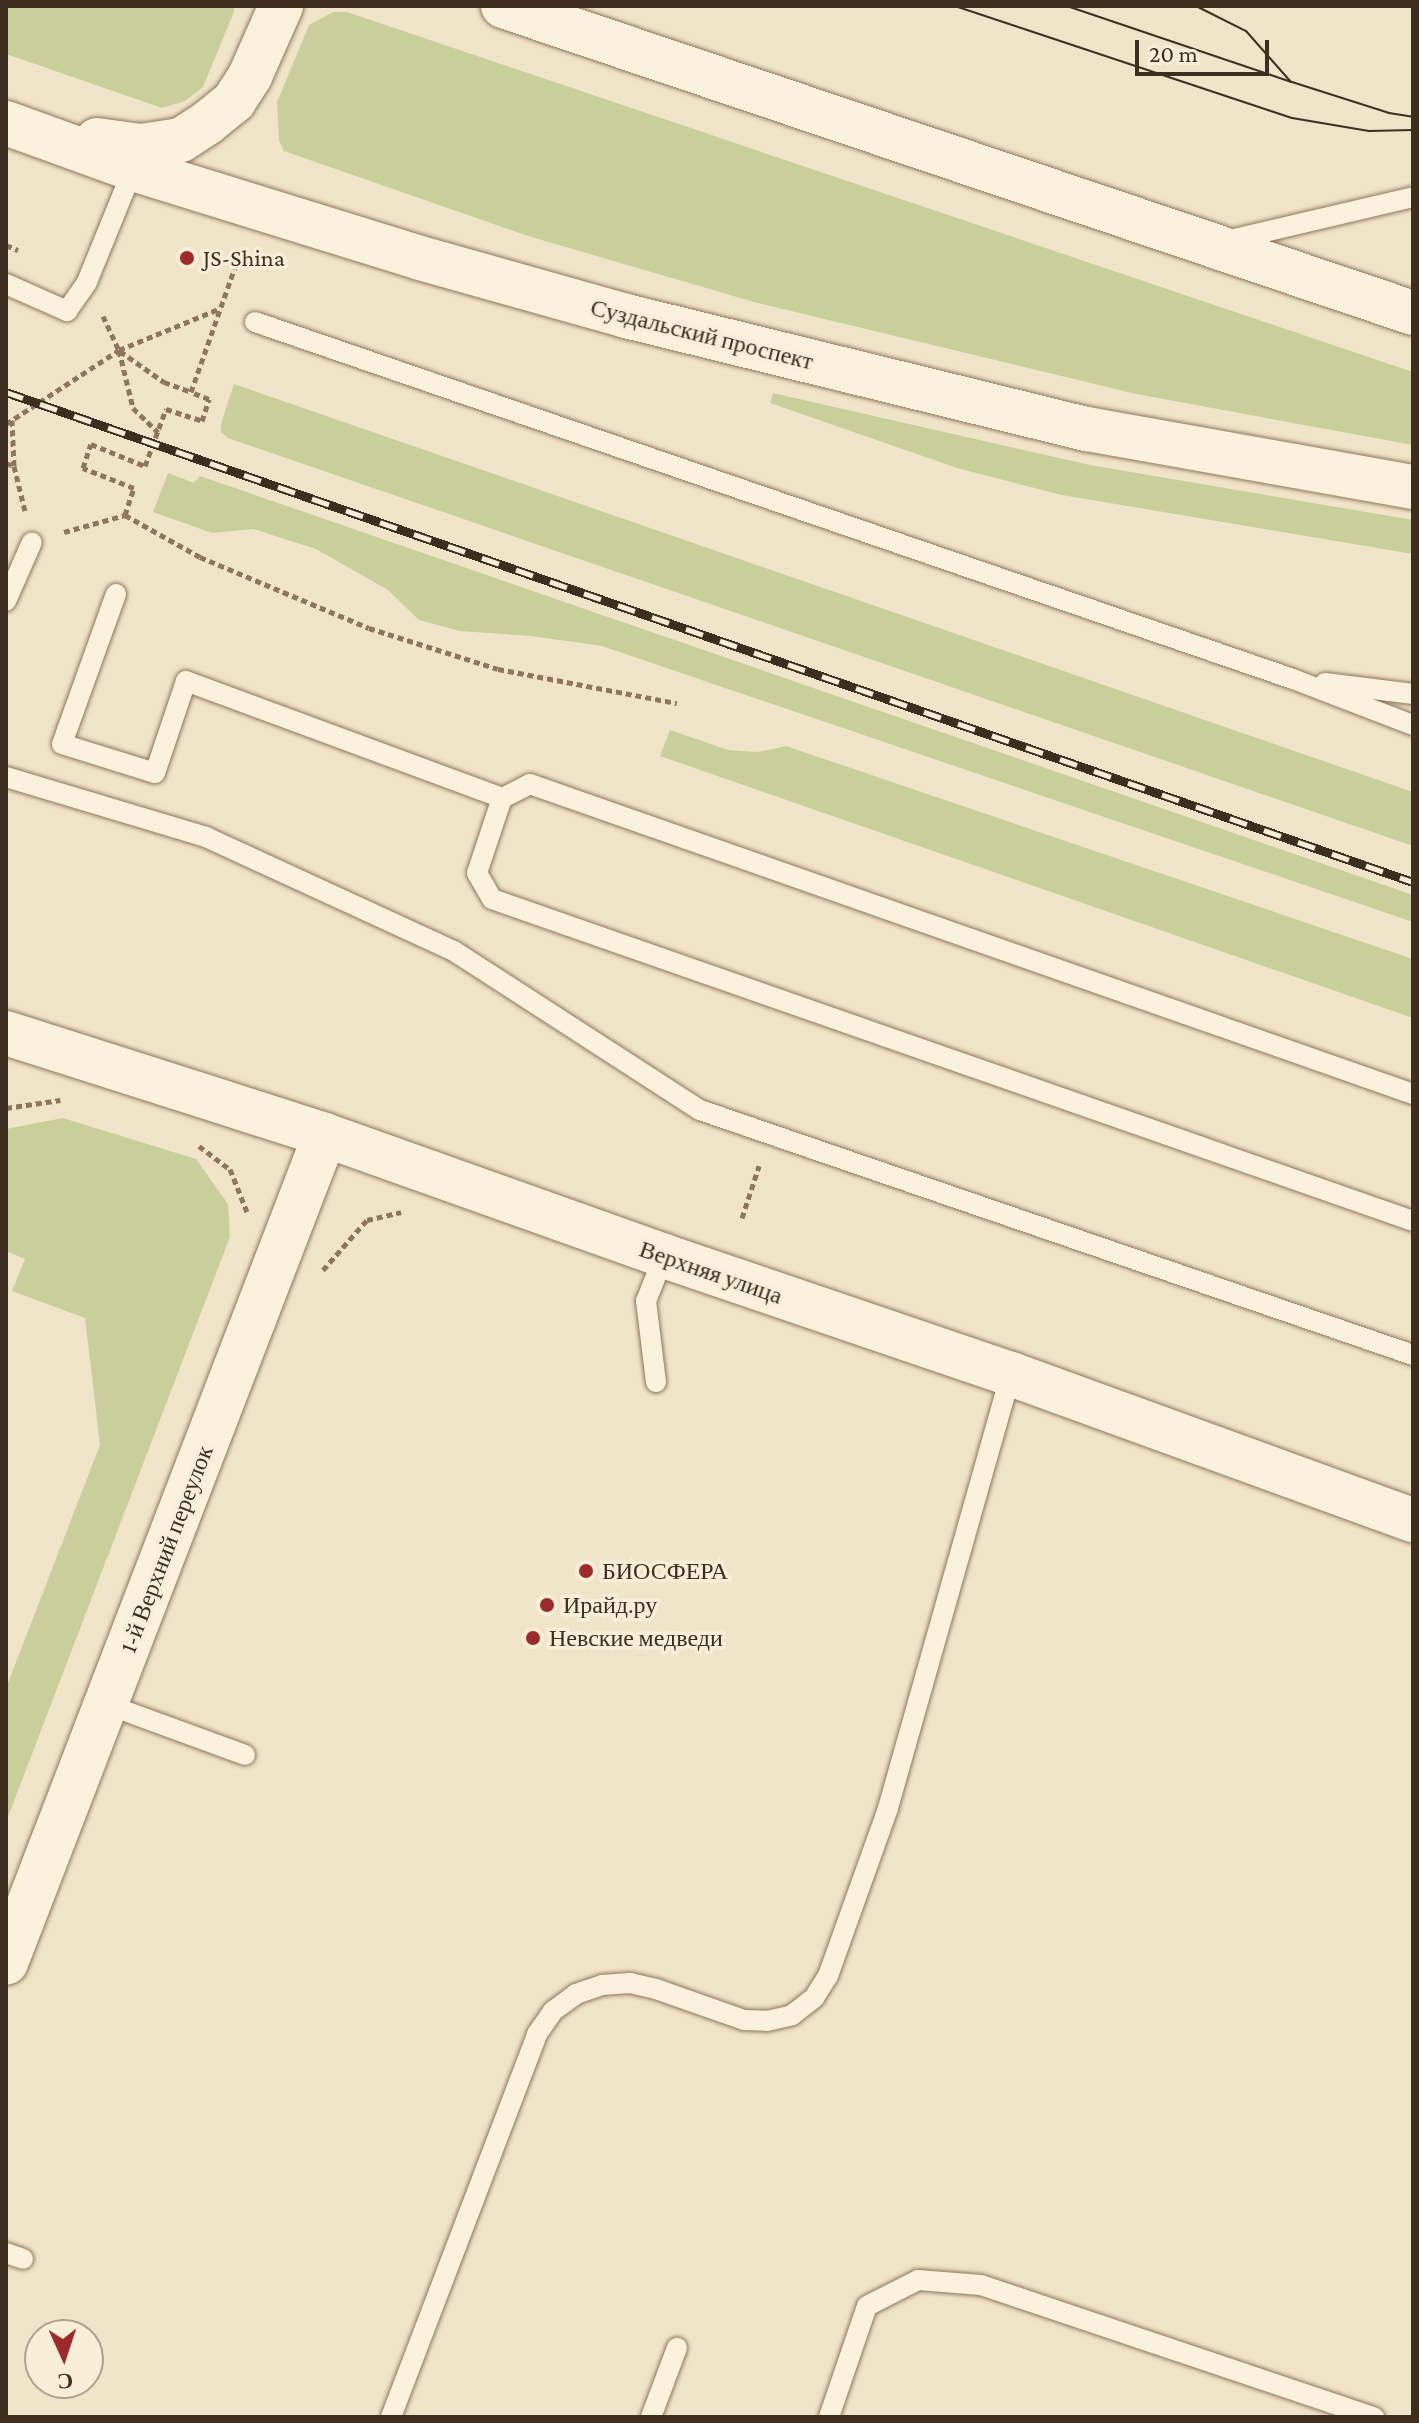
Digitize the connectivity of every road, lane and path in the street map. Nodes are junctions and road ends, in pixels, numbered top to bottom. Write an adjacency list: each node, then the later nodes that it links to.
1 (281, 6): 3 (main road)
2 (503, 6): 7 (main road)
3 (21, 128): 4 (main road, Суздальский проспект)
4 (133, 169): 8 (lane); 18 (main road, Суздальский проспект)
5 (1413, 197): 7 (lane)
6 (243, 245): 9 (path)
7 (1207, 245): 10 (main road)
8 (6, 284)
9 (221, 308): 12 (path); 13 (path)
10 (1413, 313)
11 (255, 322): 23 (lane)
12 (119, 350): 13 (path); 14 (path)
13 (191, 392): 19 (path)
14 (12, 420): 15 (path); 17 (path)
15 (6, 424)
16 (6, 463): 17 (path)
17 (14, 466): 20 (path)
18 (1413, 487)
19 (125, 515): 20 (path); 25 (path)
20 (32, 542): 22 (lane)
21 (116, 594): 28 (lane)
22 (6, 601)
23 (1293, 679): 24 (lane); 26 (lane)
24 (1413, 694)
25 (677, 703)
26 (1413, 725)
27 (6, 777): 33 (lane)
28 (502, 798): 30 (lane); 38 (lane)
29 (6, 1033): 34 (main road, Верхняя улица)
30 (1413, 1094)
31 (73, 1104): 32 (path)
32 (6, 1108)
33 (770, 1134): 37 (path); 42 (lane)
34 (325, 1135): 40 (main road, Верхняя улица); 46 (main road, 1-й Верхний переулок)
35 (190, 1143): 39 (path)
36 (415, 1217): 41 (path)
37 (742, 1218)
38 (1413, 1221)
39 (251, 1222)
40 (664, 1256): 43 (main road, Верхняя улица); 44 (lane)
41 (322, 1271)
42 (1413, 1355)
43 (1011, 1374): 45 (main road, Верхняя улица); 50 (lane)
44 (656, 1382)
45 (1413, 1520)
46 (106, 1704): 47 (lane); 48 (main road, 1-й Верхний переулок)
47 (245, 1755)
48 (6, 1963)
49 (677, 2348): 51 (lane)
50 (391, 2417)
51 (651, 2417)
52 (829, 2417): 53 (lane)
53 (1374, 2417)

